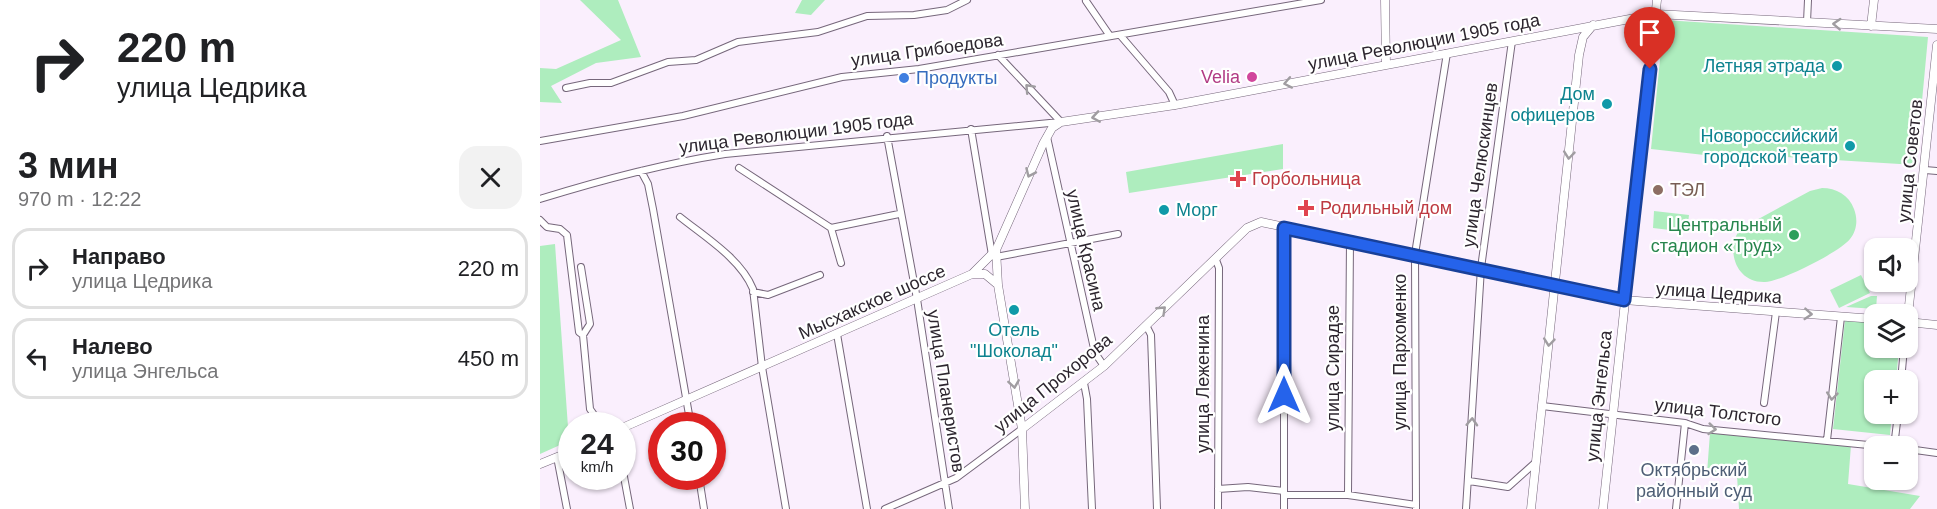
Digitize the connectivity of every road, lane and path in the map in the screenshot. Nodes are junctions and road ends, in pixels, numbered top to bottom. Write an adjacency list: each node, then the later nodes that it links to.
1 (967, 0): 20 (street)
2 (1321, 0): 13 (street, улица Грибоедова)
3 (1384, 0): 19 (street)
4 (1657, 0): 8 (street, улица Энгельса)
5 (1809, 0): 9 (street)
6 (1874, 0): 11 (street)
7 (1086, 1): 14 (street)
8 (1656, 14): 9 (street, улица Революции 1905 года); 10 (street, улица Революции 1905 года); 55 (street, улица Энгельса)
9 (1807, 22): 11 (street, улица Революции 1905 года, one-way to 9)
10 (1593, 25): 15 (street, улица Революции 1905 года); 51 (street, one-way to 51)
11 (1871, 26): 12 (street, улица Революции 1905 года)
12 (1937, 29)
13 (1120, 35): 14 (street, улица Грибоедова); 21 (street)
14 (1110, 36): 18 (street, улица Грибоедова)
15 (1512, 41): 17 (street, улица Революции 1905 года); 48 (street, улица Челюскинцев)
16 (1937, 45): 30 (street, улица Советов)
17 (1447, 53): 19 (street, улица Революции 1905 года); 44 (street, улица Пархоменко)
18 (998, 55): 22 (street, one-way to 18); 28 (street, улица Грибоедова)
19 (1386, 65): 21 (street, улица Революции 1905 года, one-way to 21)
20 (566, 88)
21 (1175, 105): 23 (street, улица Революции 1905 года, one-way to 23)
22 (1051, 112): 23 (street); 24 (street)
23 (1060, 122): 24 (street, улица Революции 1905 года); 27 (street, Мысхакское шоссе)
24 (1044, 124): 25 (street, улица Революции 1905 года)
25 (971, 129): 26 (street, улица Революции 1905 года); 43 (street)
26 (887, 136): 31 (street, улица Революции 1905 года); 34 (street, улица Планеристов)
27 (1047, 137): 42 (street, улица Красина); 43 (street, Мысхакское шоссе, one-way to 43)
28 (540, 141)
29 (739, 168): 37 (street)
30 (1925, 170): 32 (street); 56 (street, улица Советов)
31 (641, 171): 33 (street, улица Революции 1905 года); 68 (street)
32 (1937, 171)
33 (540, 199)
34 (900, 214): 37 (street); 54 (street, улица Планеристов)
35 (680, 217): 53 (street)
36 (540, 220): 64 (street)
37 (831, 228): 46 (street)
38 (1247, 228): 39 (street, улица Цедрика); 45 (street, улица Прохорова)
39 (1284, 228): 41 (street, улица Цедрика); 92 (street)
40 (1118, 234): 42 (street)
41 (1350, 241): 44 (street, улица Цедрика); 93 (street, улица Сирадзе)
42 (1068, 243): 43 (street); 65 (street, улица Красина)
43 (995, 254): 49 (street, Мысхакское шоссе); 52 (street)
44 (1414, 254): 48 (street, улица Цедрика); 94 (street, улица Пархоменко)
45 (1216, 260): 61 (street, улица Прохорова, one-way to 45); 88 (street, улица Леженина)
46 (841, 263)
47 (581, 267): 64 (street)
48 (1481, 268): 51 (street, улица Цедрика); 86 (street, улица Челюскинцев, one-way to 48)
49 (972, 274): 52 (street); 54 (street, Мысхакское шоссе)
50 (820, 275): 53 (street)
51 (1555, 284): 55 (street, улица Цедрика); 70 (street, one-way to 70)
52 (998, 285): 71 (street, one-way to 71)
53 (753, 292): 66 (street)
54 (916, 299): 63 (street, Мысхакское шоссе); 87 (street, улица Планеристов)
55 (1624, 300): 57 (street, улица Цедрика); 74 (street, улица Энгельса)
56 (1909, 304)
57 (1776, 312): 58 (street, улица Цедрика, one-way to 58); 69 (street)
58 (1840, 317): 59 (street, улица Цедрика); 79 (street, one-way to 79)
59 (1864, 318)
60 (1918, 323): 62 (street)
61 (1146, 325): 65 (street, улица Прохорова); 104 (street)
62 (1937, 325)
63 (837, 334): 66 (street, Мысхакское шоссе); 99 (street)
64 (583, 336): 72 (street)
65 (1104, 366): 67 (street, улица Прохорова)
66 (762, 367): 68 (street, Мысхакское шоссе); 98 (street)
67 (1084, 383): 75 (street, улица Прохорова); 103 (street)
68 (687, 399): 73 (street); 76 (street, Мысхакское шоссе)
69 (1764, 403)
70 (1542, 406): 74 (street, улица Толстого); 84 (street)
71 (1018, 408): 75 (street); 78 (street)
72 (592, 412)
73 (689, 412)
74 (1613, 414): 77 (street, улица Толстого); 109 (street, улица Энгельса)
75 (1039, 416): 78 (street, улица Прохорова)
76 (636, 422)
77 (1685, 423): 79 (street, улица Толстого, one-way to 79); 110 (street)
78 (1022, 429): 87 (street, улица Прохорова); 102 (street)
79 (1827, 440): 80 (street, улица Толстого)
80 (1864, 444)
81 (1918, 450): 82 (street)
82 (1937, 453)
83 (558, 457): 85 (street)
84 (1536, 462): 86 (street); 108 (street)
85 (540, 464)
86 (1468, 481): 107 (street, улица Челюскинцев)
87 (945, 484): 100 (street, улица Прохорова); 101 (street, улица Планеристов)
88 (1218, 489): 92 (street); 105 (street, улица Леженина)
89 (563, 490): 95 (street)
90 (626, 490): 96 (street)
91 (701, 490): 97 (street)
92 (1284, 493): 93 (street); 106 (street)
93 (1348, 495): 94 (street)
94 (1416, 507)
95 (566, 509)
96 (630, 509)
97 (704, 509)
98 (786, 509)
99 (867, 509)
100 (885, 509)
101 (948, 509)
102 (1025, 509)
103 (1092, 509)
104 (1157, 509)
105 (1218, 509)
106 (1284, 509)
107 (1466, 509)
108 (1531, 509)
109 (1603, 509)
110 (1676, 509)

